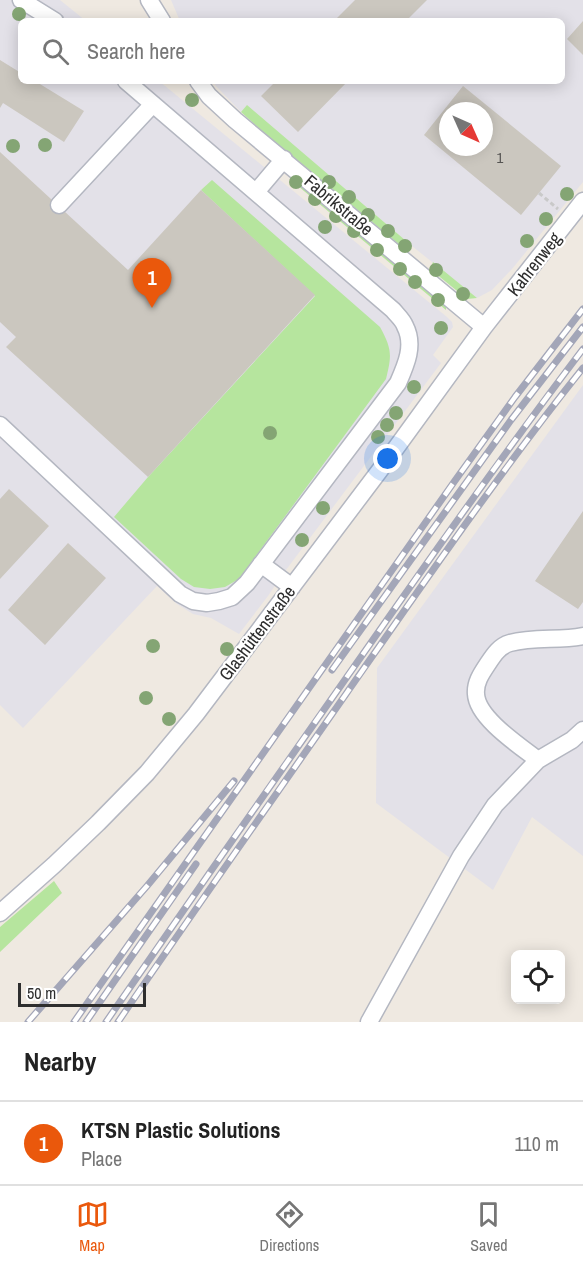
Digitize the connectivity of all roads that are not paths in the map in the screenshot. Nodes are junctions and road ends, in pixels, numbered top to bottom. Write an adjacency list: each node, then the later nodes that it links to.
1 (21, 0): 2 (street)
2 (51, 18)
3 (130, 84): 5 (street)
4 (200, 84): 6 (street, Fabrikstraße)
5 (153, 104): 7 (street); 9 (street)
6 (284, 159): 7 (street); 10 (street, Fabrikstraße)
7 (256, 192): 12 (street)
8 (583, 201): 10 (street, Kahrenweg)
9 (59, 205)
10 (484, 327): 13 (street, Glashüttenstraße)
11 (0, 425): 12 (street)
12 (261, 564): 13 (street)
13 (292, 587): 17 (street, Glashüttenstraße)
14 (583, 636): 16 (street)
15 (583, 730): 16 (street)
16 (538, 759): 18 (street)
17 (0, 913)
18 (369, 1022)

